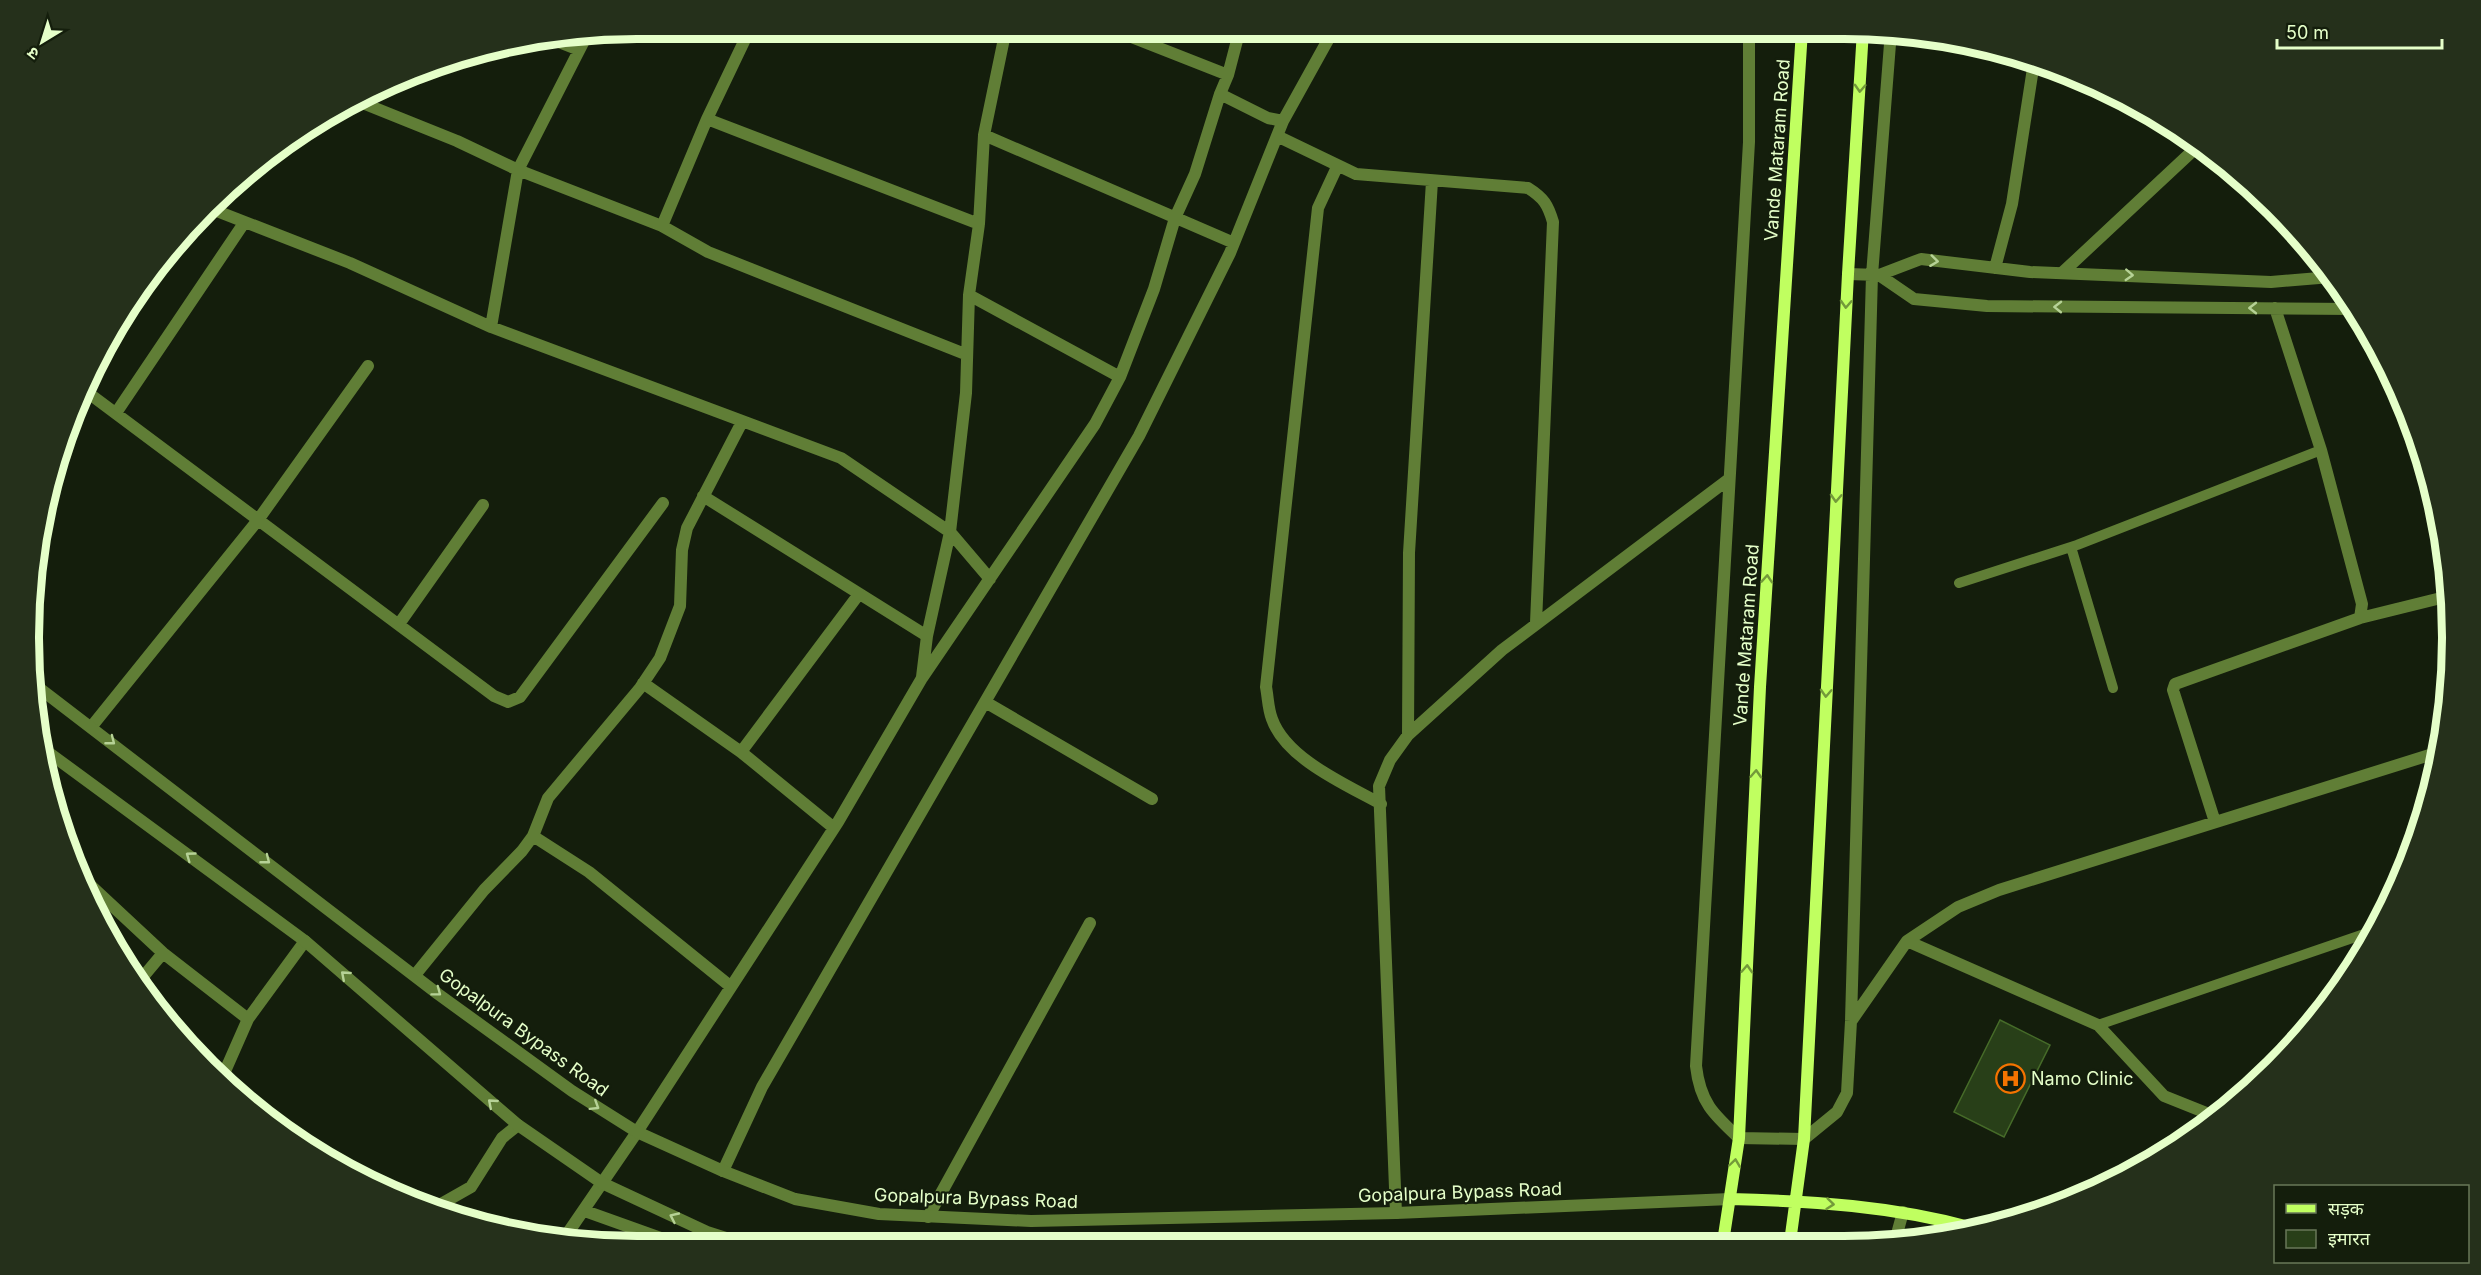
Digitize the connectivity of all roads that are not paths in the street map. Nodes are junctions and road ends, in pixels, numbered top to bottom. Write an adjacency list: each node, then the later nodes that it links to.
1 (745, 39): 17 (street)
2 (1004, 39): 19 (street)
3 (1136, 39): 14 (street)
4 (1237, 39): 14 (street)
5 (1328, 39): 18 (street)
6 (1749, 39): 47 (street)
7 (1801, 39): 93 (main road, Vande Mataram Road, one-way to 7)
8 (1862, 39): 33 (main road, one-way to 33)
9 (584, 41): 12 (street)
10 (1891, 41): 34 (street)
11 (562, 44): 12 (street)
12 (579, 50): 23 (street)
13 (2033, 70): 31 (street)
14 (1228, 75): 15 (street)
15 (1220, 94): 18 (street); 26 (street)
16 (366, 104): 23 (street)
17 (708, 119): 28 (street); 29 (street)
18 (1282, 121): 20 (street)
19 (984, 135): 26 (street); 28 (street)
20 (1277, 136): 22 (street); 30 (street)
21 (2192, 152): 32 (street)
22 (1337, 166): 24 (street); 73 (street)
23 (518, 170): 29 (street); 39 (street)
24 (1432, 181): 59 (street); 68 (street)
25 (217, 211): 27 (street)
26 (1175, 219): 30 (street); 42 (street)
27 (244, 223): 39 (street); 44 (street)
28 (979, 224): 36 (street)
29 (663, 226): 40 (street)
30 (1234, 243): 66 (street)
31 (1995, 268): 32 (street); 34 (street, one-way to 31)
32 (2063, 272): 35 (street, one-way to 35)
33 (1848, 274): 34 (street); 94 (main road, one-way to 94)
34 (1875, 275): 37 (street, one-way to 34); 87 (street)
35 (2321, 278)
36 (969, 295): 40 (street); 42 (street)
37 (2275, 308): 38 (street); 46 (street)
38 (2343, 309)
39 (491, 327): 45 (street)
40 (965, 354): 52 (street)
41 (368, 366): 51 (street)
42 (1120, 377): 54 (street)
43 (91, 395): 44 (street)
44 (116, 413): 51 (street)
45 (742, 422): 48 (street); 52 (street)
46 (2321, 450): 53 (lane); 58 (street)
47 (1729, 479): 59 (street); 93 (street)
48 (703, 496): 56 (street); 63 (street)
49 (663, 502): 60 (street)
50 (483, 505): 60 (street)
51 (258, 520): 60 (street); 67 (street)
52 (950, 532): 54 (street); 61 (street)
53 (2071, 547): 55 (lane); 64 (lane)
54 (990, 579): 62 (street)
55 (1959, 583)
56 (859, 594): 61 (street); 69 (street)
57 (2441, 598): 58 (street)
58 (2360, 618): 74 (street)
59 (1536, 623): 68 (street)
60 (399, 624)
61 (927, 636): 62 (street)
62 (922, 678): 75 (street)
63 (643, 683): 69 (street); 76 (street)
64 (2113, 688)
65 (41, 689): 67 (street, Gopalpura Bypass Road)
66 (987, 703): 72 (street); 95 (street)
67 (92, 726): 83 (street, Gopalpura Bypass Road, one-way to 83)
68 (1408, 735): 73 (street)
69 (741, 752): 75 (street)
70 (51, 754): 80 (street, one-way to 70)
71 (2430, 755): 74 (street)
72 (1152, 799)
73 (1382, 804): 102 (street)
74 (2215, 822): 81 (street)
75 (834, 828): 85 (street)
76 (533, 836): 83 (street); 85 (street)
77 (96, 890): 82 (street)
78 (1090, 923): 103 (street)
79 (2363, 934): 88 (lane)
80 (305, 941): 86 (street); 91 (street, one-way to 80)
81 (1907, 941): 87 (street); 88 (street)
82 (163, 953): 84 (street); 86 (street)
83 (415, 975): 92 (street, Gopalpura Bypass Road, one-way to 92)
84 (144, 976)
85 (730, 987): 92 (street)
86 (248, 1018): 89 (street)
87 (1851, 1021): 94 (street)
88 (2098, 1025): 90 (street)
89 (225, 1071)
90 (2207, 1113)
91 (518, 1125): 96 (street); 99 (street)
92 (637, 1132): 95 (street, Gopalpura Bypass Road); 96 (street)
93 (1739, 1138): 94 (street); 97 (main road, Vande Mataram Road, one-way to 93)
94 (1804, 1139): 98 (main road)
95 (723, 1171): 103 (street, Gopalpura Bypass Road)
96 (602, 1183): 100 (street); 108 (street, one-way to 96)
97 (1730, 1199): 98 (main road, Gopalpura Bypass Road); 102 (street, Gopalpura Bypass Road); 109 (main road, Vande Mataram Road)
98 (1796, 1200): 101 (main road, Gopalpura Bypass Road, one-way to 101); 110 (main road)
99 (442, 1203)
100 (585, 1211): 105 (street); 107 (street)
101 (1903, 1212): 104 (main road, Gopalpura Bypass Road); 106 (street)
102 (1396, 1213): 103 (street, Gopalpura Bypass Road)
103 (928, 1218)
104 (1959, 1224)
105 (569, 1232)
106 (1897, 1234)
107 (655, 1236)
108 (719, 1236)
109 (1724, 1236)
110 (1791, 1236)

